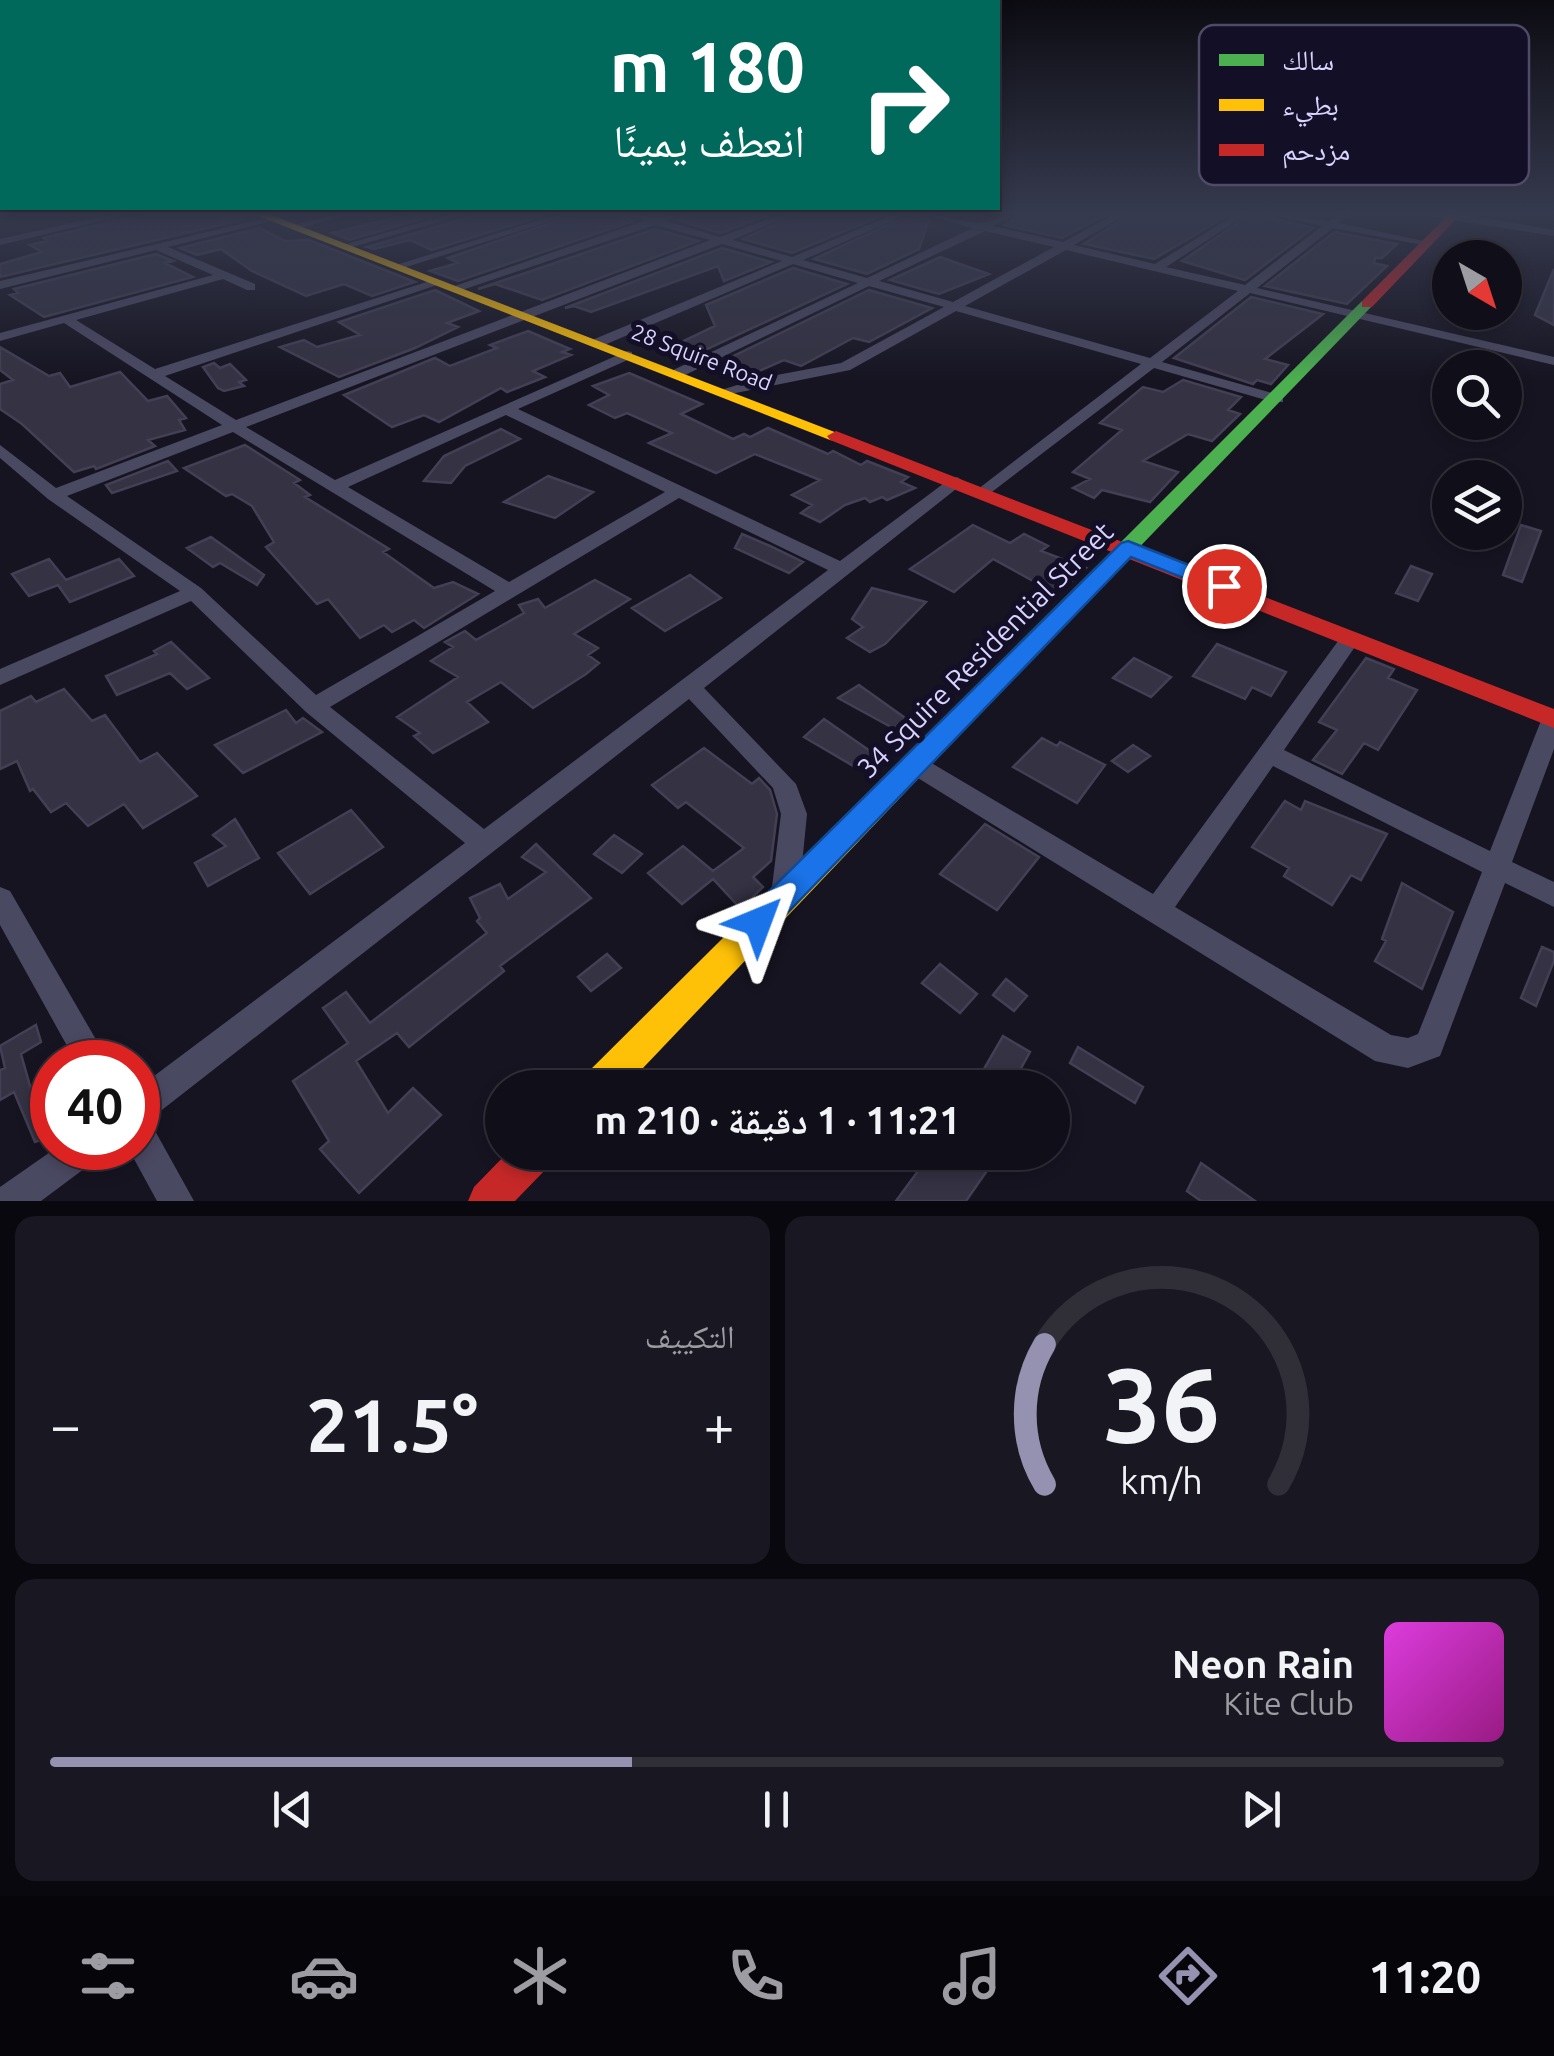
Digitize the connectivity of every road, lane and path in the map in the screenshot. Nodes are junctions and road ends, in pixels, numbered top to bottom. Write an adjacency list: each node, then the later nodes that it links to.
1 (67, 269): 16 (street)
2 (211, 269): 13 (street)
3 (406, 269): 15 (street, 28 Squire Road)
4 (497, 269): 15 (street)
5 (643, 269): 21 (street)
6 (772, 269): 24 (street)
7 (821, 269): 14 (street)
8 (896, 269): 14 (street)
9 (1023, 269): 19 (street)
10 (1163, 269): 18 (street)
11 (1272, 269): 18 (street)
12 (1403, 269): 20 (street, 34 Squire Residential Street)
13 (225, 275): 17 (street); 22 (street)
14 (868, 282): 19 (street); 28 (street)
15 (448, 284): 21 (street, 28 Squire Road); 29 (street)
16 (0, 286)
17 (251, 288)
18 (1246, 288): 20 (street); 27 (street)
19 (954, 306): 27 (street); 30 (street)
20 (1359, 314): 26 (street); 31 (street, 34 Squire Residential Street)
21 (524, 315): 24 (street, 28 Squire Road); 33 (street)
22 (66, 318): 23 (street); 29 (street)
23 (0, 337)
24 (597, 343): 25 (street, 28 Squire Road)
25 (627, 355): 28 (street, 28 Squire Road); 32 (street)
26 (1554, 361)
27 (1150, 363): 31 (street); 38 (street)
28 (676, 374): 30 (street, 28 Squire Road)
29 (152, 375): 33 (street)
30 (726, 393): 35 (street, 28 Squire Road)
31 (1278, 398): 40 (street, 34 Squire Residential Street)
32 (505, 410): 36 (street); 37 (street)
33 (234, 426): 36 (street); 39 (street)
34 (0, 450): 39 (street)
35 (957, 482): 38 (street, 28 Squire Road); 41 (street)
36 (335, 486): 42 (street)
37 (677, 492): 41 (street); 42 (street)
38 (984, 493): 40 (street, 28 Squire Road)
39 (54, 495): 43 (street)
40 (1128, 548): 44 (street, 28 Squire Road); 50 (street, 34 Squire Residential Street)
41 (841, 569): 46 (street)
42 (508, 590): 47 (street)
43 (194, 592): 45 (street); 47 (street)
44 (1351, 638): 48 (street, 28 Squire Road); 49 (street)
45 (0, 678)
46 (691, 688): 51 (street); 53 (street)
47 (314, 706): 51 (street)
48 (1554, 718): 52 (street)
49 (1269, 753): 52 (street); 56 (street)
50 (914, 764): 53 (street, 34 Squire Residential Street); 56 (street)
51 (484, 843): 59 (street)
52 (1498, 866): 54 (street); 56 (street)
53 (785, 895): 58 (street, 34 Squire Residential Street)
54 (1554, 895)
55 (0, 899): 57 (street)
56 (1157, 910)
57 (80, 1040)
58 (615, 1070)
59 (160, 1091)
60 (54, 1170): 63 (street)
61 (159, 1170): 64 (street)
62 (518, 1170): 65 (street)
63 (11, 1201)
64 (176, 1201)
65 (488, 1201)

